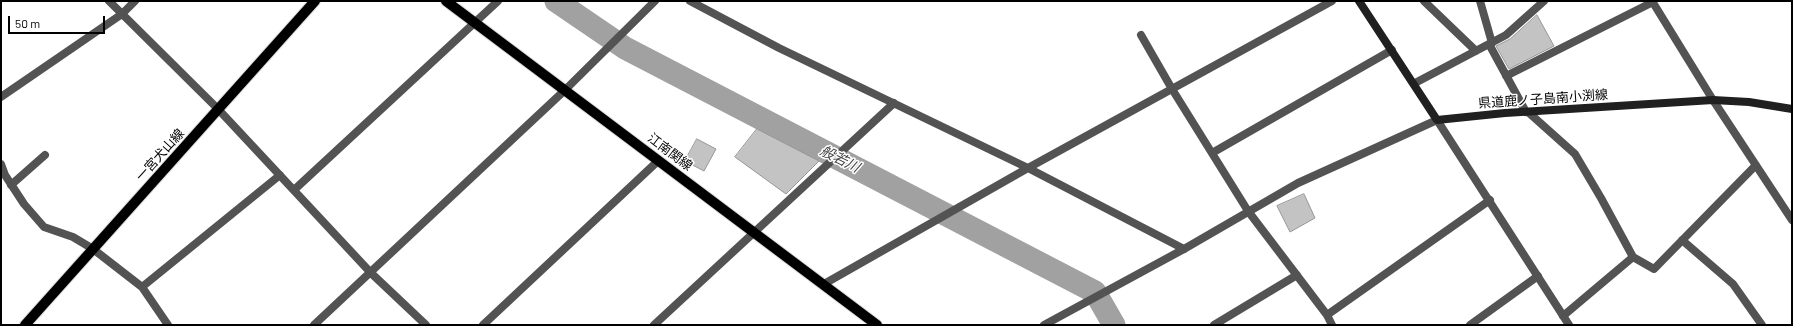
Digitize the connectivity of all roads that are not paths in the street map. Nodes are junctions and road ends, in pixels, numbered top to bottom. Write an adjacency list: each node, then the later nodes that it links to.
1 (109, 1): 14 (street)
2 (135, 1): 14 (street)
3 (315, 1): 27 (main road, 一宮犬山線)
4 (446, 1): 15 (main road, 江南関線)
5 (498, 1): 15 (street)
6 (655, 1): 23 (street)
7 (690, 1): 26 (street)
8 (1332, 1): 22 (street)
9 (1359, 1): 18 (main road)
10 (1424, 1): 19 (street)
11 (1480, 1): 17 (street)
12 (1544, 1): 17 (street)
13 (1653, 1): 20 (street); 25 (street)
14 (122, 14): 24 (street); 27 (street)
15 (475, 22): 23 (main road, 江南関線); 39 (street)
16 (1141, 35): 22 (street)
17 (1490, 43): 19 (street); 20 (street)
18 (1392, 50): 21 (main road); 31 (street)
19 (1476, 51): 21 (street)
20 (1506, 76): 29 (street)
21 (1415, 84): 30 (main road)
22 (1172, 89): 31 (street); 36 (street)
23 (565, 90): 33 (main road, 江南関線); 48 (street)
24 (1, 97)
25 (1713, 100): 28 (main road, 県道鹿ノ子島南小渕線); 29 (main road, 県道鹿ノ子島南小渕線); 35 (street)
26 (894, 104): 36 (street); 43 (street)
27 (218, 109): 37 (street); 45 (main road, 一宮犬山線)
28 (1792, 109)
29 (1527, 112): 30 (main road, 県道鹿ノ子島南小渕線); 47 (street)
30 (1438, 120): 40 (street); 41 (street)
31 (1212, 153): 41 (street)
32 (45, 155): 38 (street)
33 (659, 160): 43 (main road, 江南関線); 60 (street)
34 (1, 164): 38 (street)
35 (1756, 165): 42 (street); 44 (street)
36 (1028, 168): 46 (street); 51 (street)
37 (280, 175): 39 (street); 52 (street)
38 (11, 185): 45 (street)
39 (294, 190): 48 (street)
40 (1490, 200): 50 (street); 53 (street)
41 (1248, 212): 46 (street); 49 (street)
42 (1792, 220)
43 (755, 232): 51 (main road, 江南関線); 61 (street)
44 (1682, 240): 47 (street); 68 (street)
45 (93, 249): 52 (street); 56 (main road, 一宮犬山線)
46 (1184, 249): 55 (street)
47 (1634, 257): 54 (street)
48 (371, 273): 58 (street); 59 (street)
49 (1297, 275): 53 (street); 64 (street)
50 (1538, 276): 54 (street); 66 (street)
51 (824, 284): 62 (main road, 江南関線)
52 (142, 288): 57 (street)
53 (1327, 315): 65 (street)
54 (1563, 316): 67 (street)
55 (1054, 323): 63 (street)
56 (25, 325)
57 (168, 325)
58 (314, 325)
59 (426, 325)
60 (483, 325)
61 (654, 325)
62 (877, 325)
63 (1044, 325)
64 (1214, 325)
65 (1332, 325)
66 (1470, 325)
67 (1569, 325)
68 (1762, 325)

